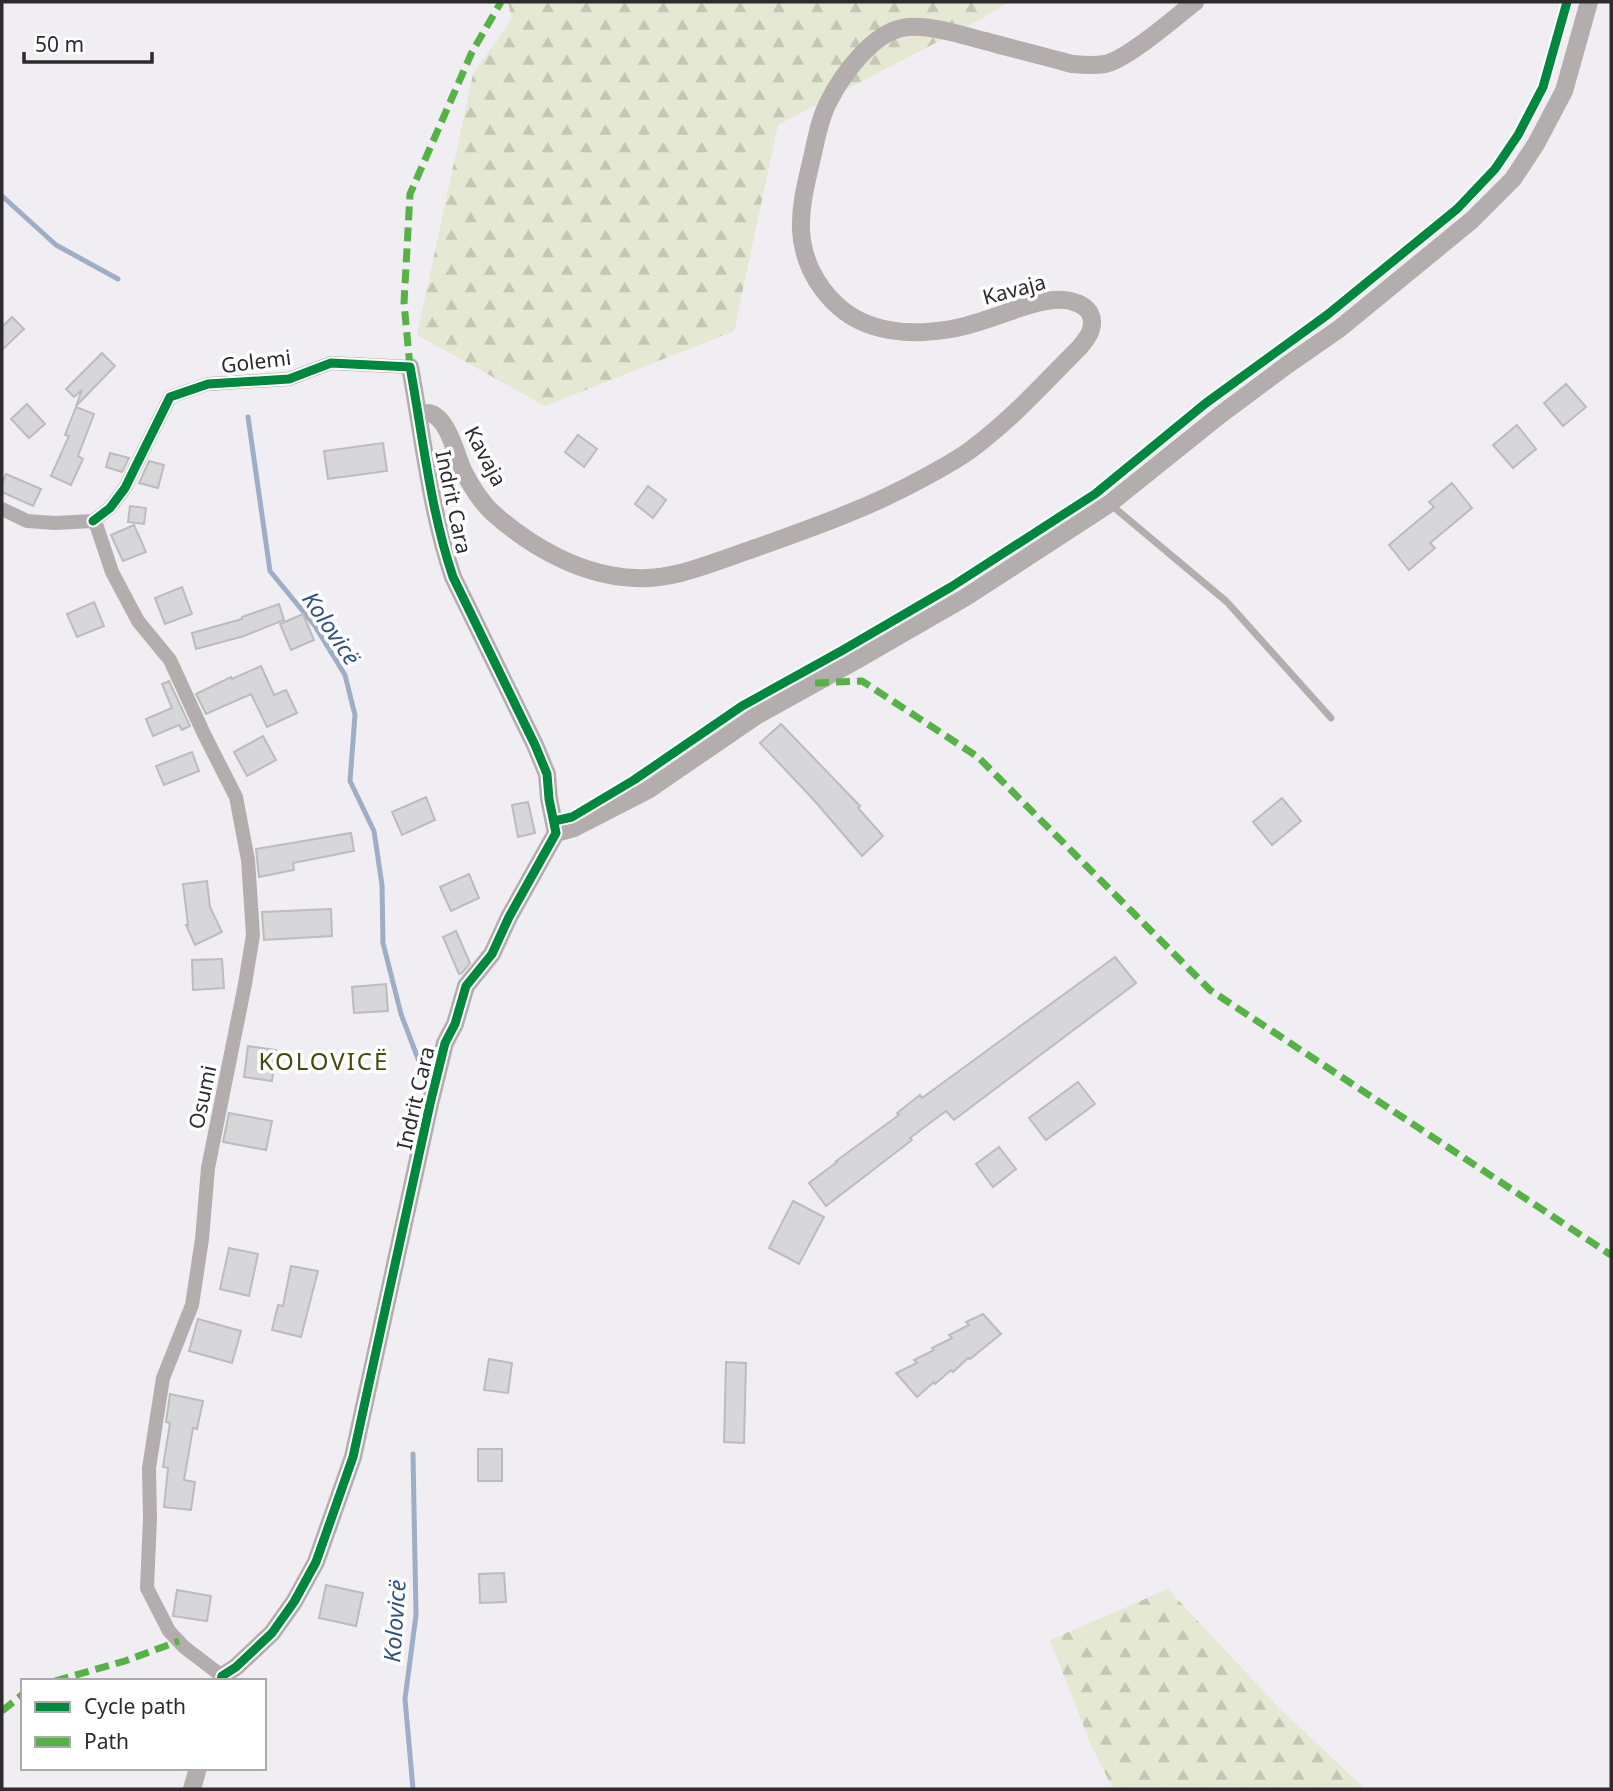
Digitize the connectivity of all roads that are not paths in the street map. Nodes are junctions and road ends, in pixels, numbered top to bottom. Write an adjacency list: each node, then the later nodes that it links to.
1 (1195, 2): 4 (street, Kavaja)
2 (1590, 2): 5 (street)
3 (410, 367): 4 (street, Indrit Cara); 7 (street, Golemi)
4 (419, 414): 9 (street, Indrit Cara)
5 (1109, 504): 8 (lane); 9 (street)
6 (2, 509): 7 (street)
7 (95, 524): 10 (street, Osumi)
8 (1331, 718)
9 (556, 833): 10 (street, Indrit Cara)
10 (221, 1678)
11 (197, 1770): 12 (street)
12 (192, 1789)

